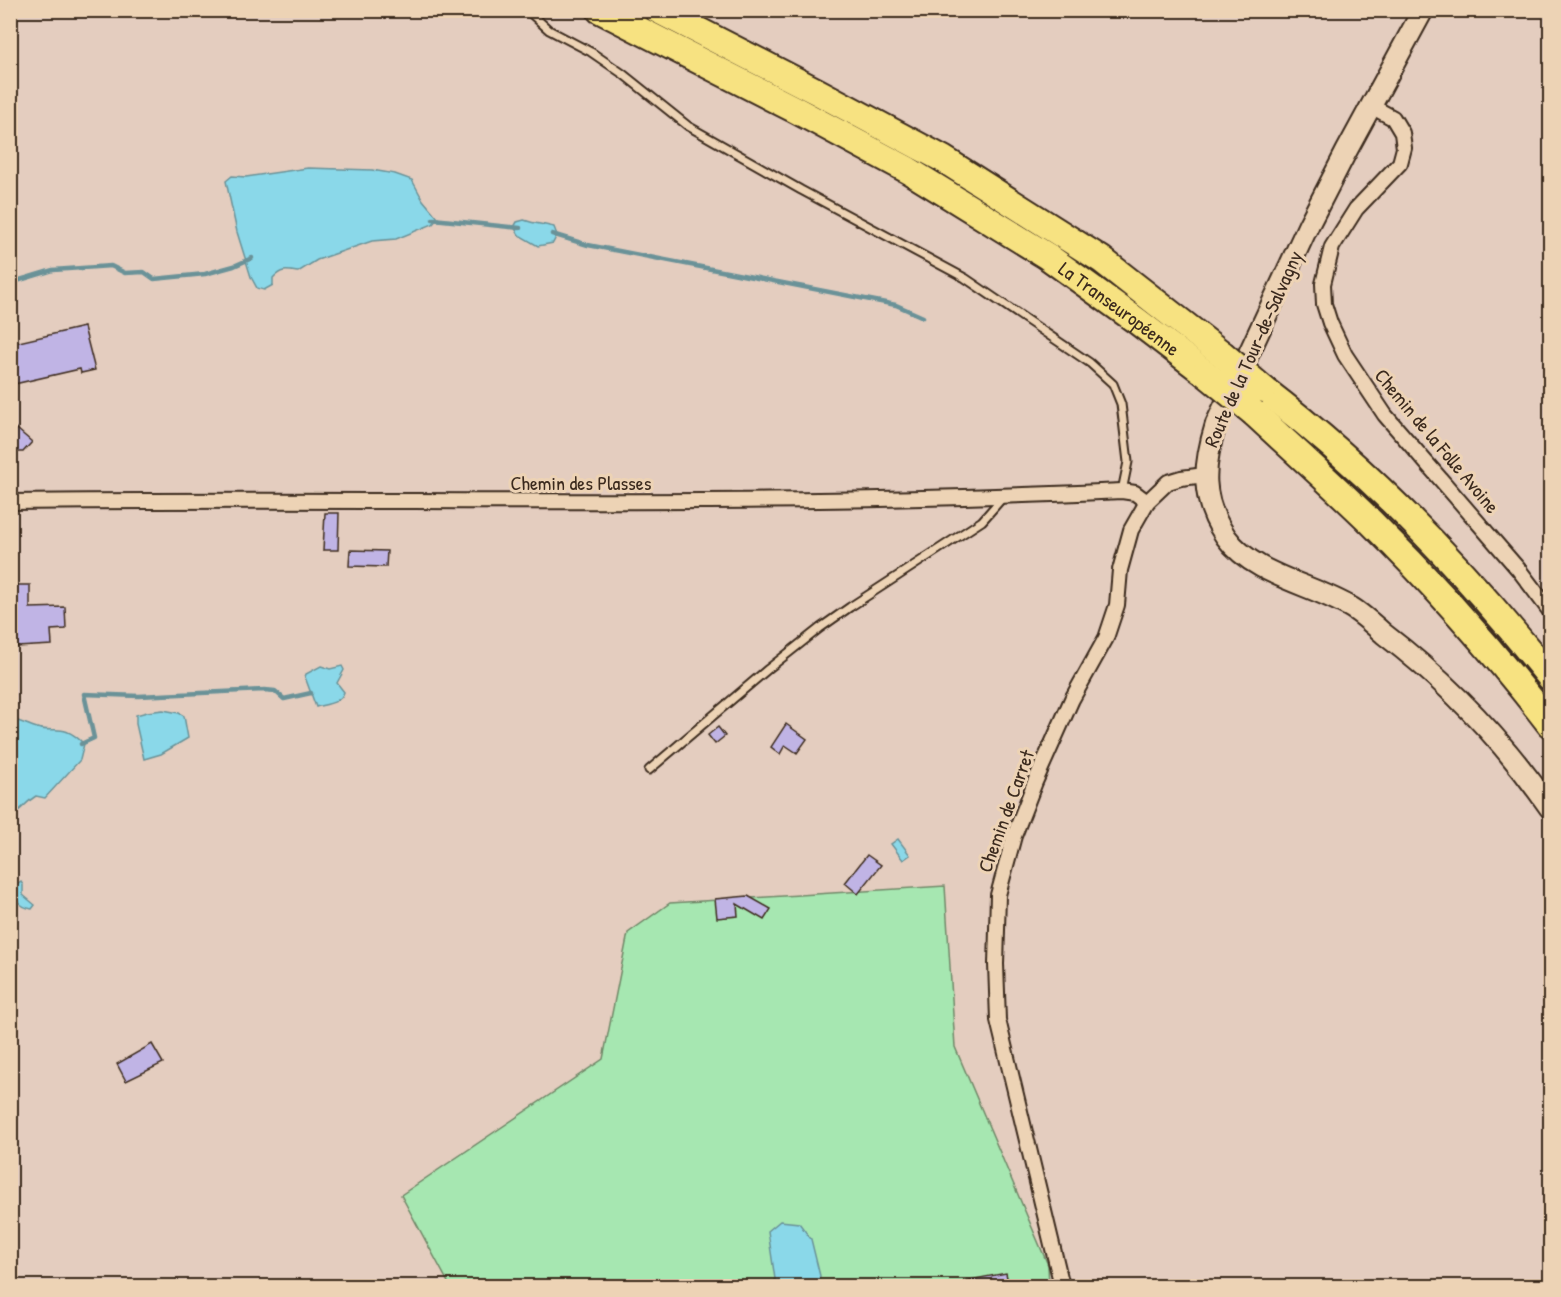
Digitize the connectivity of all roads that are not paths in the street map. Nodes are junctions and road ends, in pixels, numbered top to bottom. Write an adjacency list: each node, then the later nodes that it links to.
1 (527, 10): 7 (lane)
2 (600, 10): 13 (highway, La Transeuropéenne, bridge)
3 (658, 10): 12 (highway, La Transeuropéenne, bridge)
4 (1423, 10): 5 (street, Route de la Tour-de-Salvagny)
5 (1371, 106): 6 (street, Route de la Tour-de-Salvagny); 11 (street, Chemin de la Folle Avoine)
6 (1206, 475): 10 (street, Chemin de Carret); 15 (street, Route de la Tour-de-Salvagny)
7 (1122, 491): 8 (street, Chemin des Plasses); 10 (street, Chemin des Plasses)
8 (1004, 496): 9 (street, Chemin des Plasses); 14 (lane)
9 (10, 502)
10 (1147, 502): 16 (street, Chemin de Carret)
11 (1551, 611)
12 (1551, 677)
13 (1551, 724)
14 (649, 770)
15 (1551, 808)
16 (1062, 1287)

